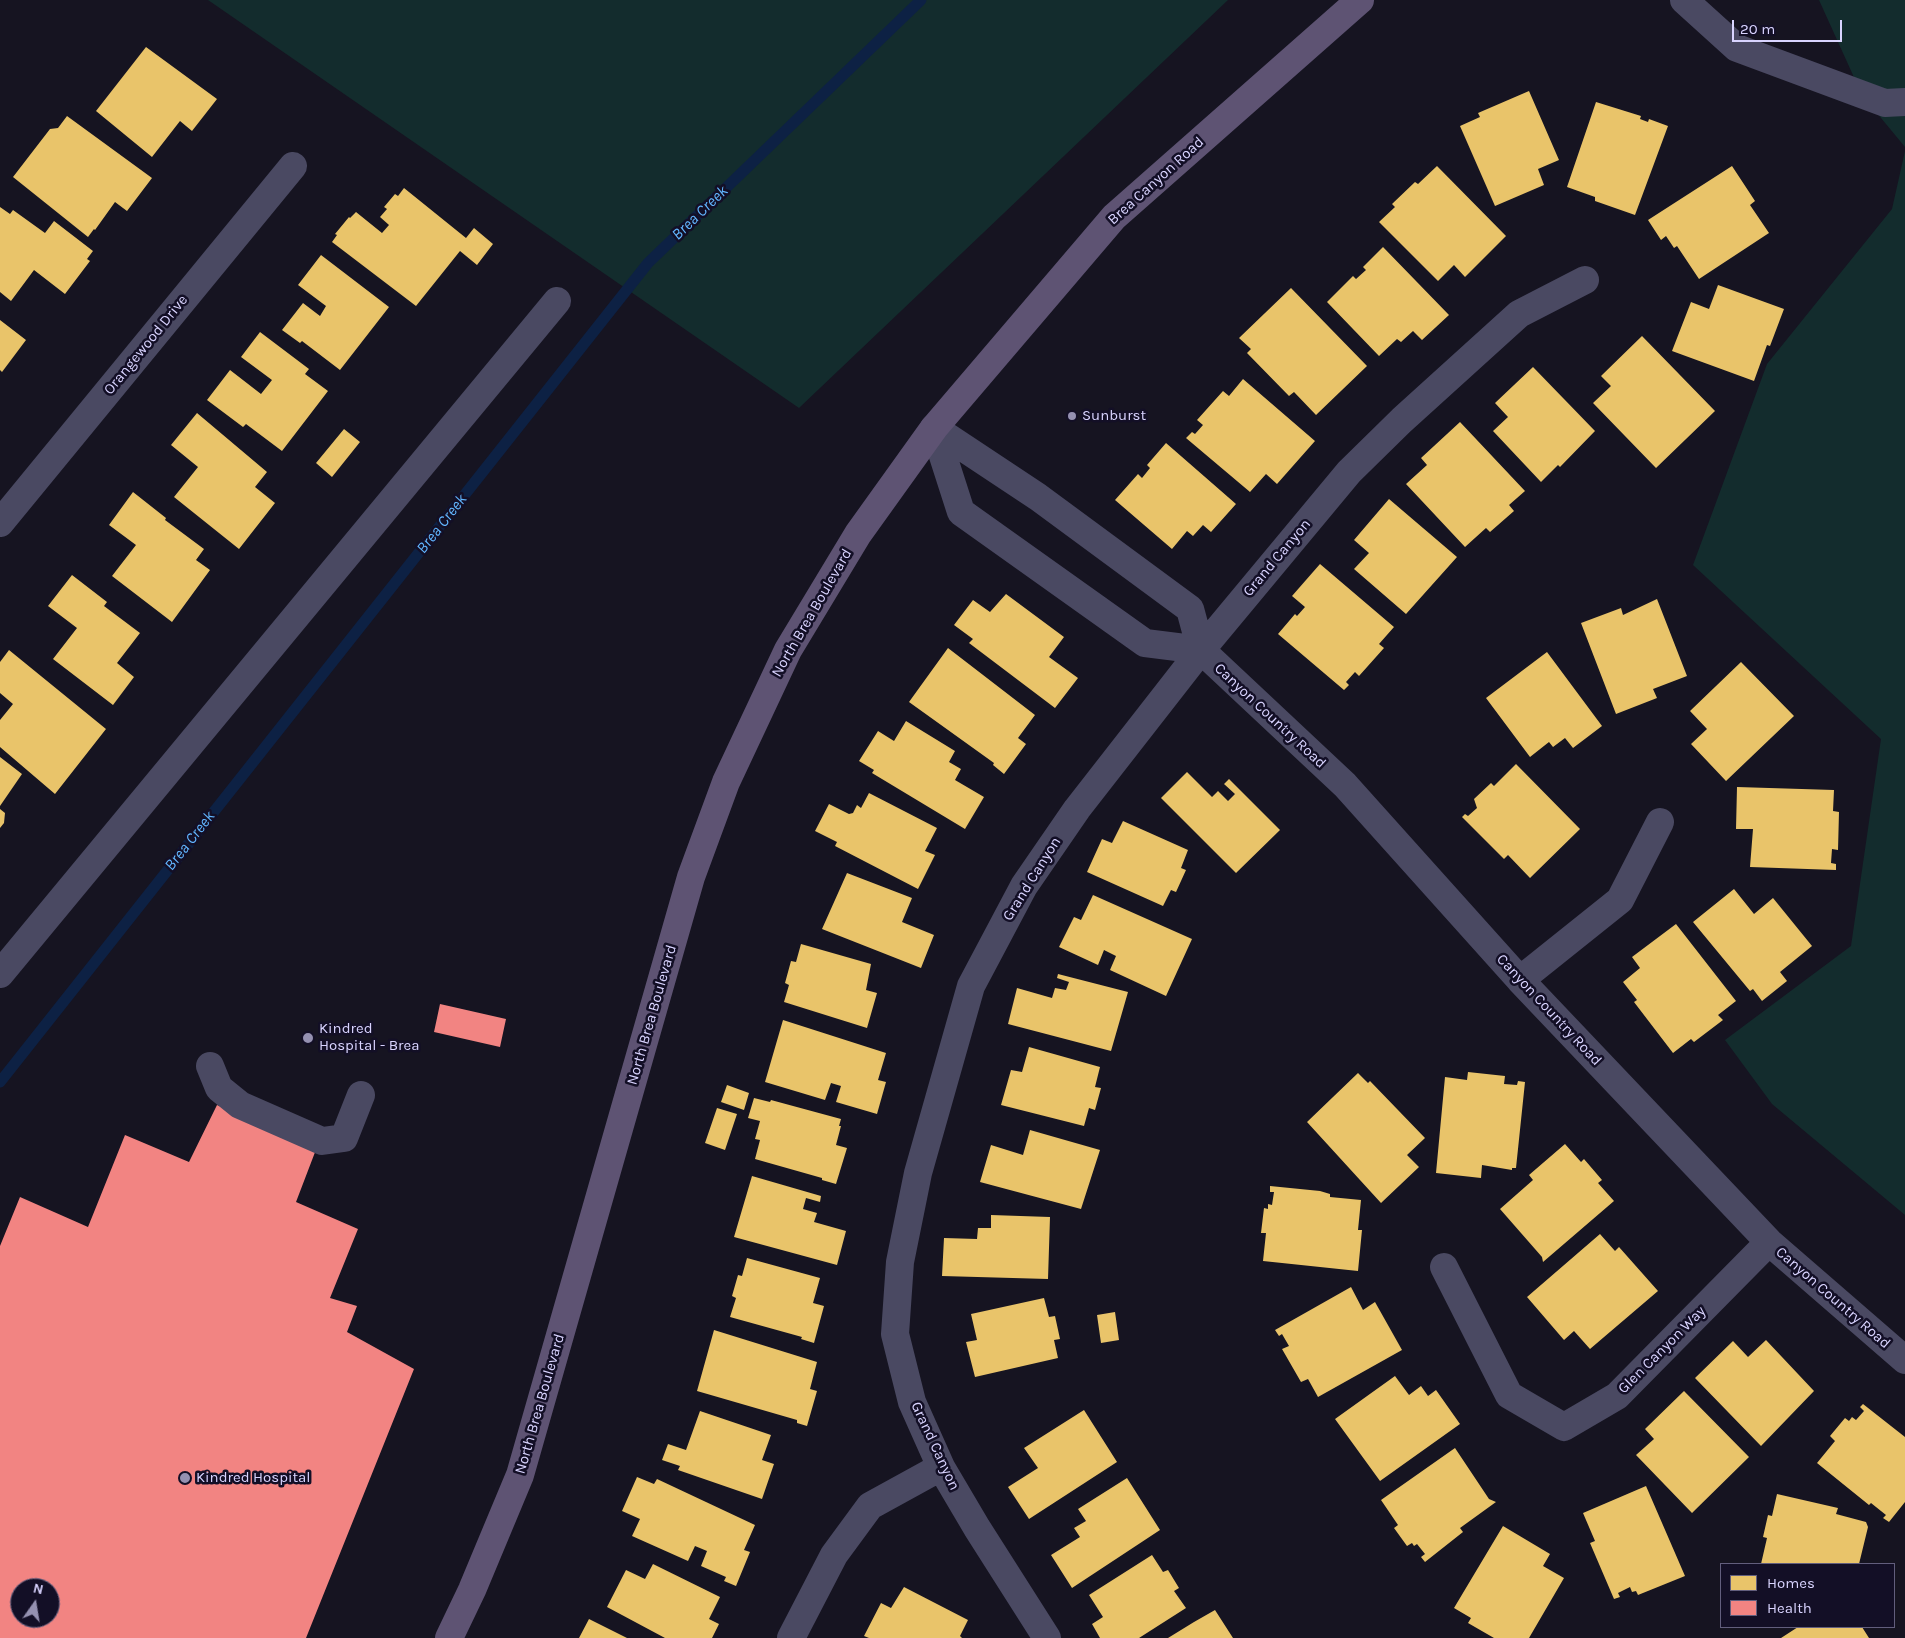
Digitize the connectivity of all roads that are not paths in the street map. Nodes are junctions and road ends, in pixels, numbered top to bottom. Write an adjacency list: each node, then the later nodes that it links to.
1 (1360, 0): 7 (main road, Brea Canyon Road)
2 (1684, 0): 3 (street)
3 (1905, 102)
4 (293, 166): 8 (street, Orangewood Drive)
5 (1585, 280): 9 (street, Grand Canyon)
6 (557, 300): 11 (street)
7 (934, 428): 9 (street, Canyon Country Road); 9 (street, Canyon Country Road); 19 (main road, North Brea Boulevard)
8 (0, 523)
9 (1201, 650): 12 (street, Canyon Country Road); 18 (street, Grand Canyon)
10 (1660, 822): 12 (street)
11 (0, 974)
12 (1520, 980): 15 (street, Canyon Country Road)
13 (210, 1066): 14 (street)
14 (361, 1095)
15 (1769, 1242): 16 (street, Glen Canyon Way); 17 (street, Canyon Country Road)
16 (1444, 1268)
17 (1905, 1360)
18 (941, 1467): 20 (street); 21 (street, Grand Canyon)
19 (449, 1638)
20 (791, 1638)
21 (1047, 1638)

